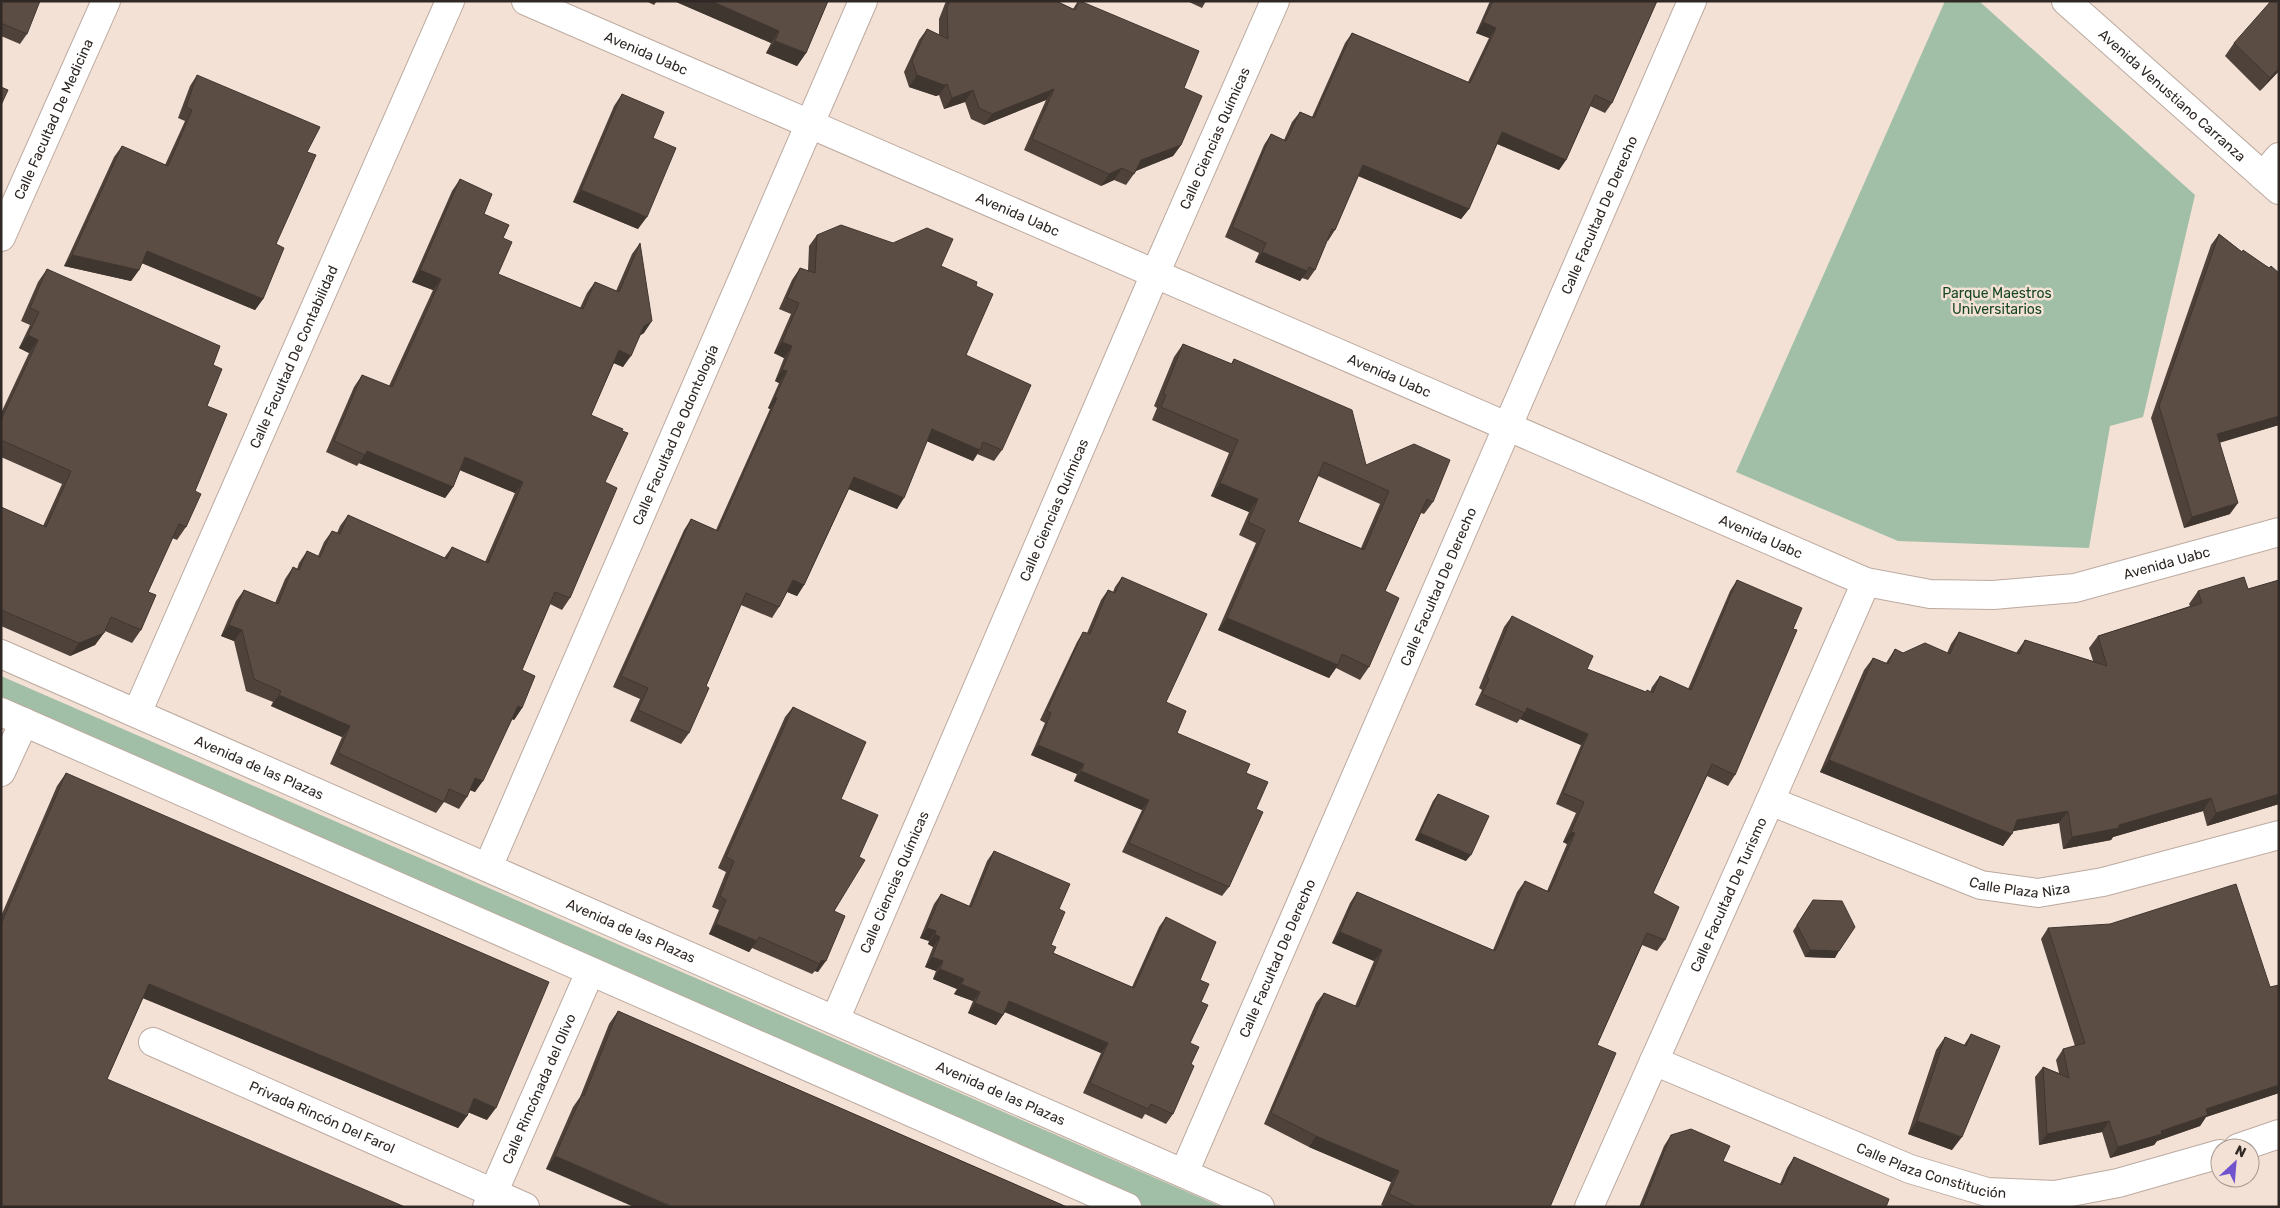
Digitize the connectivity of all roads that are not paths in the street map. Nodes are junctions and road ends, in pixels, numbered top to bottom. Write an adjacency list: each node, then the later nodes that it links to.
1 (106, 1): 10 (street, Calle Facultad De Medicina)
2 (450, 1): 16 (street, Calle Facultad De Contabilidad)
3 (526, 1): 8 (street, Avenida Uabc)
4 (863, 1): 8 (street, Calle Facultad De Odontología)
5 (1275, 1): 11 (street, Calle Ciencias Químicas)
6 (1692, 1): 12 (street, Calle Facultad De Derecho)
7 (2066, 1): 9 (street, Avenida Venustiano Carranza)
8 (810, 124): 11 (street, Avenida Uabc); 21 (street, Calle Facultad De Odontología)
9 (2274, 174)
10 (1, 237)
11 (1155, 274): 12 (street, Avenida Uabc); 23 (street, Calle Ciencias Químicas)
12 (1508, 427): 14 (street, Avenida Uabc); 29 (street, Calle Facultad De Derecho)
13 (2279, 532): 14 (street, Avenida Uabc)
14 (1866, 582): 19 (street, Calle Facultad De Turismo)
15 (1, 654): 16 (street, Avenida de las Plazas)
16 (137, 713): 21 (street, Avenida de las Plazas)
17 (12, 717): 18 (street); 22 (street)
18 (1, 772)
19 (1770, 801): 20 (street, Calle Plaza Niza); 25 (street, Calle Facultad De Turismo)
20 (2279, 835)
21 (488, 867): 23 (street, Avenida de las Plazas)
22 (590, 972): 30 (street, Calle Rincónada del Olivo); 32 (street)
23 (835, 1020): 29 (street, Avenida de las Plazas)
24 (152, 1042): 30 (street, Privada Rincón Del Farol)
25 (1654, 1061): 28 (street, Calle Plaza Constitución); 34 (street, Calle Facultad De Turismo)
26 (2279, 1134): 27 (street)
27 (2260, 1140)
28 (2210, 1157)
29 (1184, 1174): 33 (street, Avenida de las Plazas)
30 (490, 1200): 31 (street, Privada Rincón Del Farol)
31 (525, 1207)
32 (1127, 1207)
33 (1260, 1207)
34 (1589, 1207)

